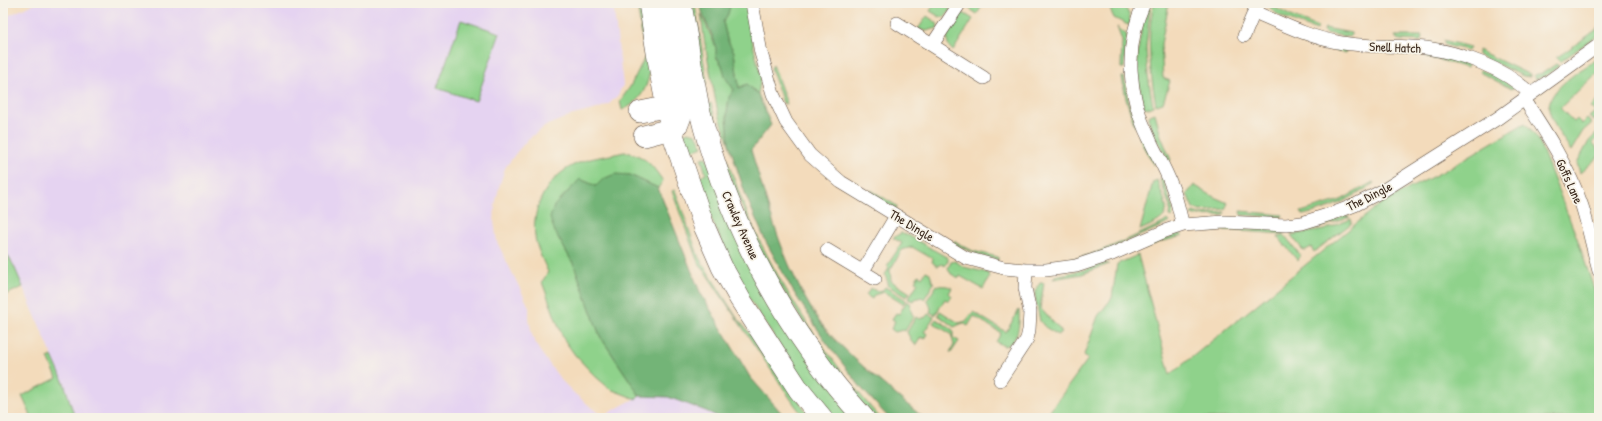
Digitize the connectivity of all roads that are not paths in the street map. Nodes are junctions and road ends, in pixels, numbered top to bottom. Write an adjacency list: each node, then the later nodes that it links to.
1 (650, 3): 12 (main road)
2 (668, 3): 15 (main road)
3 (681, 3): 17 (main road, Crawley Avenue)
4 (752, 3): 19 (street, The Dingle)
5 (960, 3): 10 (street)
6 (1139, 5): 20 (street)
7 (1256, 8): 9 (street); 14 (street, Snell Hatch)
8 (897, 23): 10 (street)
9 (1244, 36)
10 (932, 45): 13 (street)
11 (1599, 45): 14 (street)
12 (661, 77): 15 (main road); 15 (main road)
13 (984, 78)
14 (1527, 96): 20 (street, The Dingle); 23 (street, Goffs Lane)
15 (674, 109): 16 (main road); 17 (main road)
16 (670, 129): 18 (main road); 27 (main road)
17 (706, 130): 28 (main road, Crawley Avenue)
18 (644, 136)
19 (896, 216): 22 (street, The Dingle); 24 (street)
20 (1183, 225): 22 (street, The Dingle)
21 (827, 250): 24 (street)
22 (1026, 270): 26 (street)
23 (1599, 271)
24 (862, 272): 25 (street)
25 (875, 279)
26 (1000, 380)
27 (822, 418)
28 (864, 418)

